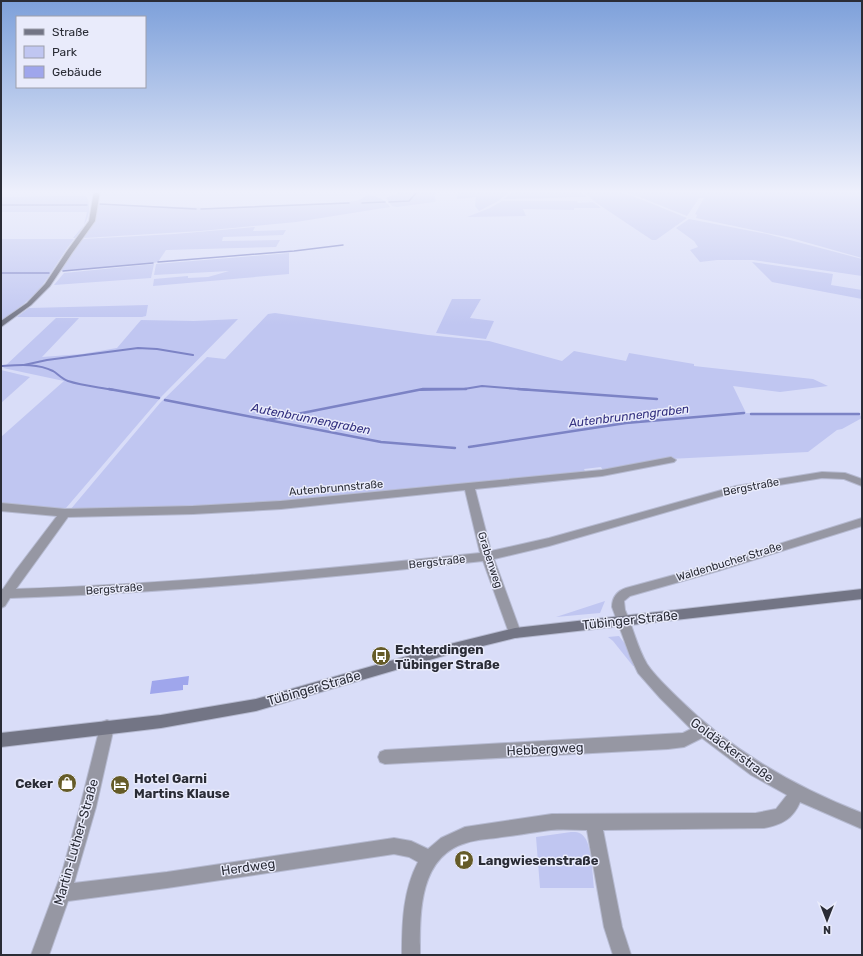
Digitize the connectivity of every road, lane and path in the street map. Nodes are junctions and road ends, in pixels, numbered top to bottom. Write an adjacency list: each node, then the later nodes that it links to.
1 (81, 236): 2 (main road)
2 (1, 325)
3 (671, 460): 5 (street, Autenbrunnstraße)
4 (862, 483): 9 (street, Bergstraße)
5 (469, 487): 7 (street, Autenbrunnstraße); 9 (street, Grabenweg)
6 (1, 506): 7 (street, Autenbrunnstraße)
7 (65, 513): 11 (street)
8 (862, 522): 12 (street, Waldenbucher Straße)
9 (487, 556): 11 (street, Bergstraße); 13 (street, Grabenweg)
10 (862, 594): 12 (main road, Tübinger Straße)
11 (3, 597)
12 (624, 620): 13 (main road, Tübinger Straße); 15 (street, Goldäckerstraße)
13 (515, 633): 14 (main road, Tübinger Straße)
14 (107, 727): 16 (main road, Tübinger Straße); 22 (street, Martin-Luther-Straße)
15 (702, 731): 17 (street, Hebbergweg); 18 (street, Goldäckerstraße)
16 (1, 740)
17 (385, 757)
18 (796, 793): 19 (street, Goldäckerstraße); 20 (street)
19 (862, 821)
20 (594, 822): 21 (street); 25 (street)
21 (430, 859): 22 (street, Herdweg); 24 (street)
22 (63, 893): 23 (street, Martin-Luther-Straße)
23 (40, 955)
24 (411, 955)
25 (622, 955)

